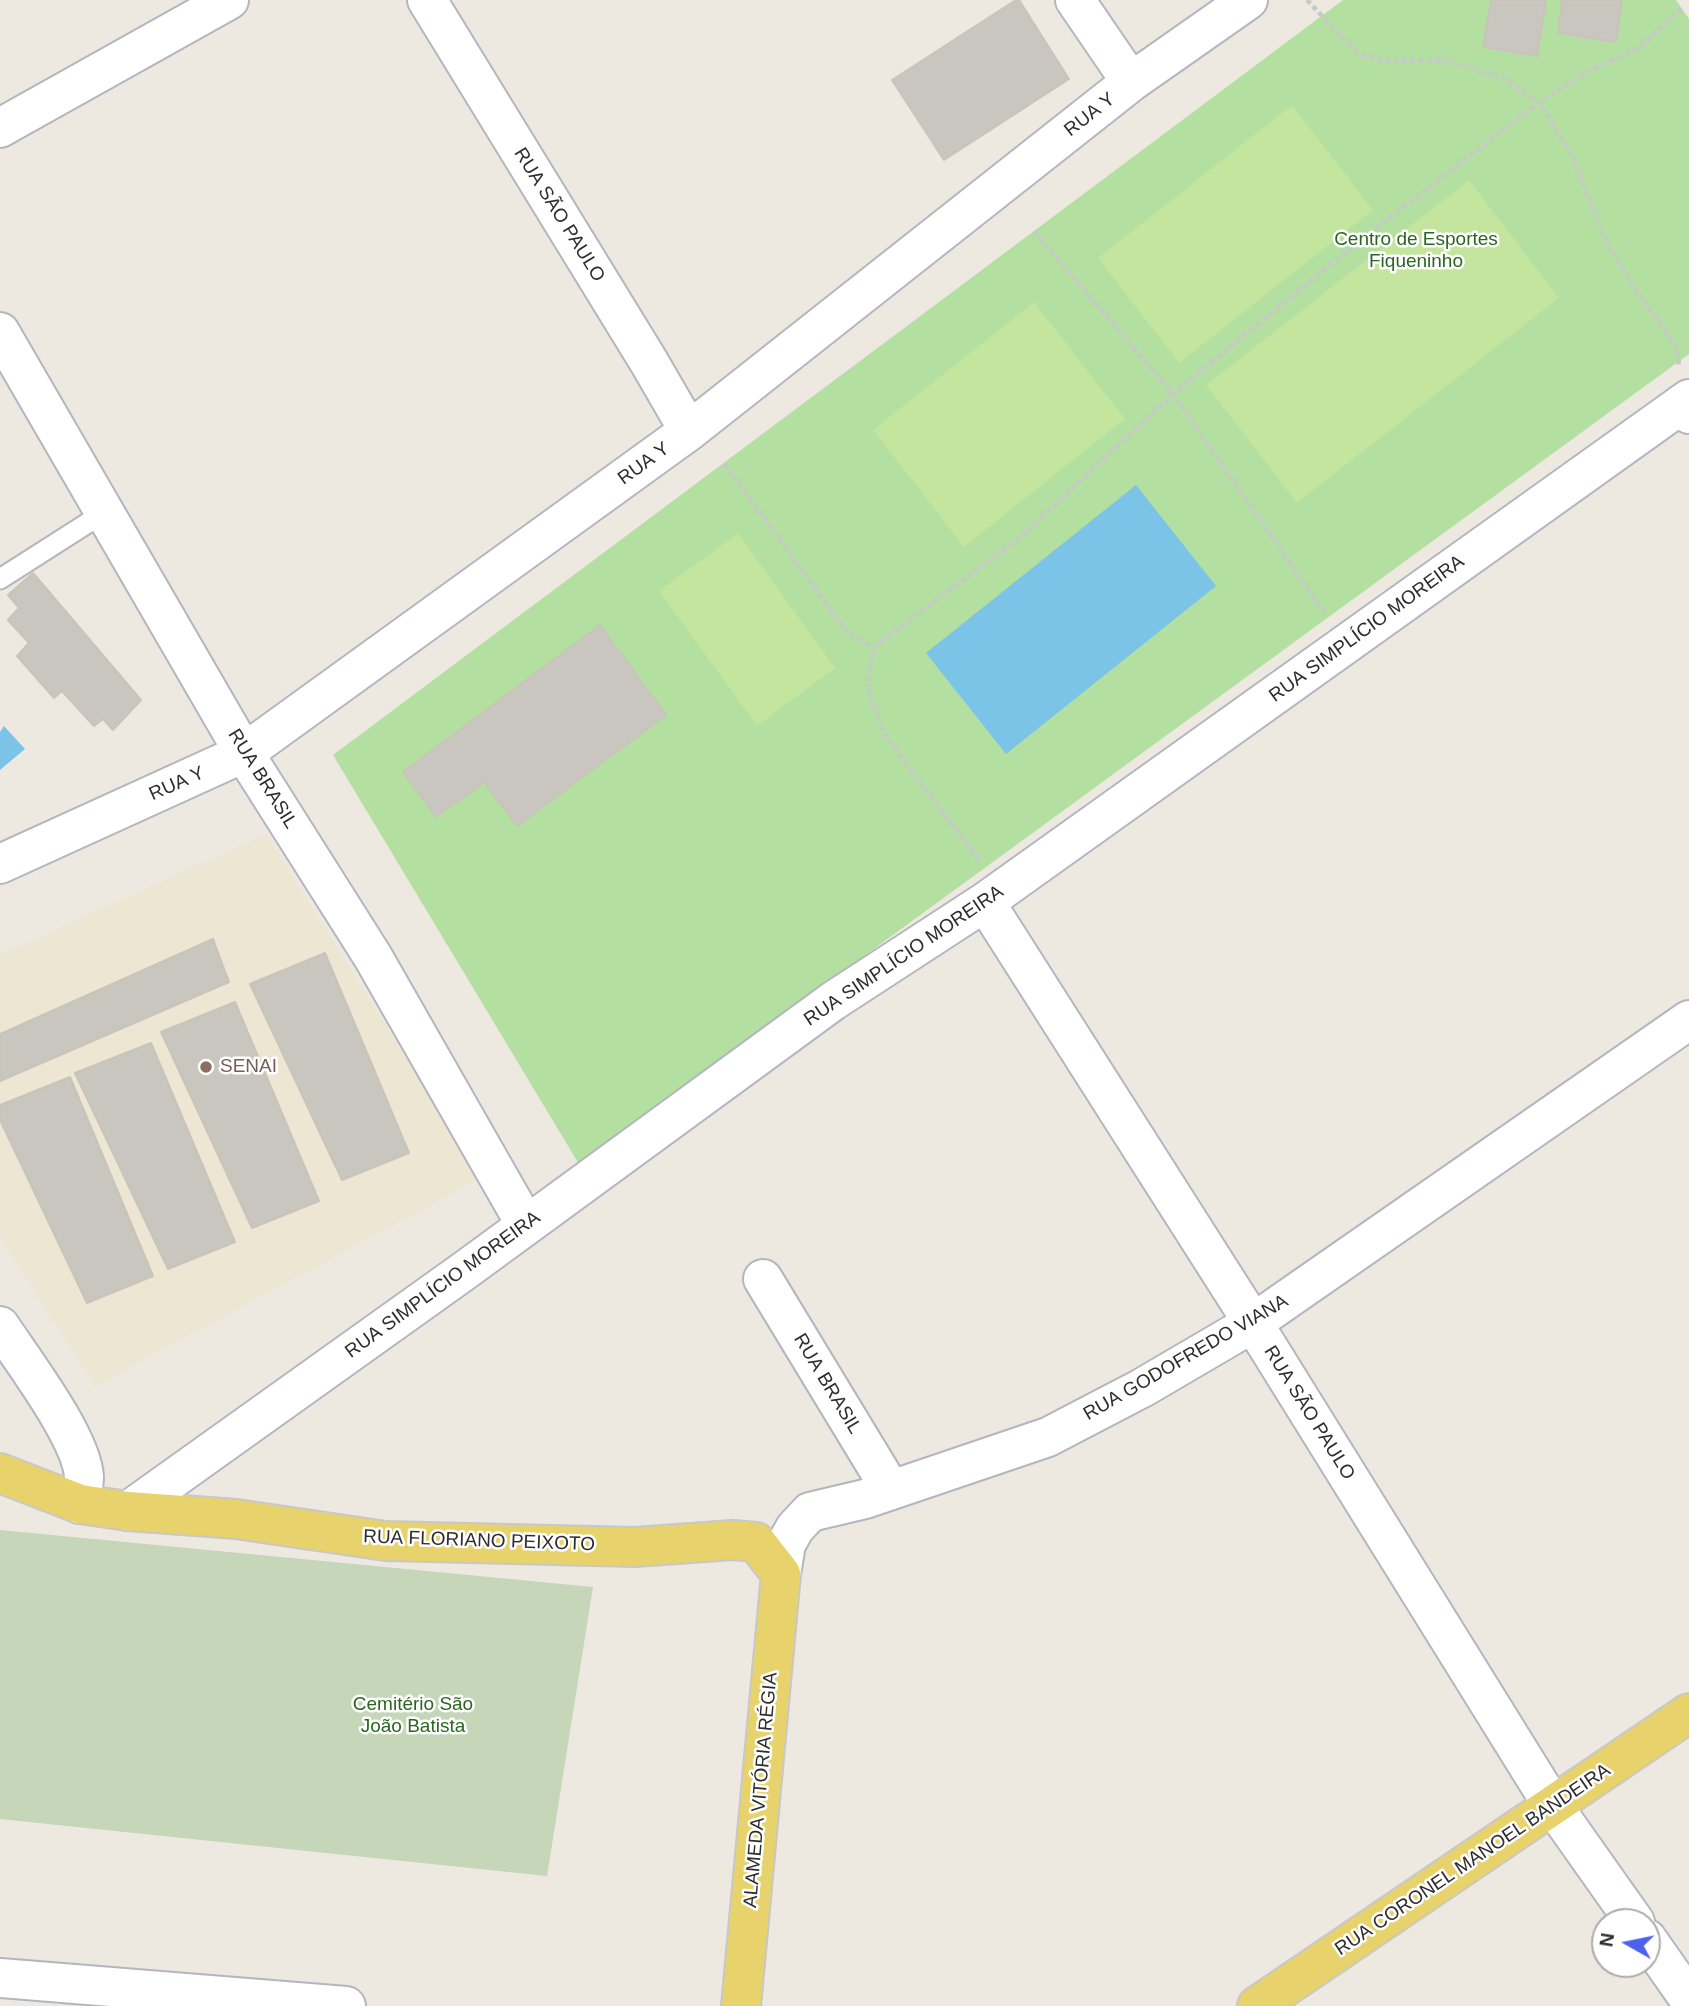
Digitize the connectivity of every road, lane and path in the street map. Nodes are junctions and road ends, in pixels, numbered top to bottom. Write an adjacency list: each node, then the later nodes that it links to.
1 (229, 0): 9 (street)
2 (427, 0): 14 (street, RUA SÃO PAULO)
3 (1075, 0): 7 (street)
4 (1248, 0): 7 (street, RUA Y)
5 (1307, 0): 8 (path)
6 (1682, 8): 8 (path)
7 (1131, 82): 14 (street, RUA Y)
8 (1539, 102): 12 (path); 13 (path)
9 (0, 128)
10 (1034, 231): 12 (path)
11 (0, 332): 16 (street, RUA BRASIL)
12 (1173, 394): 18 (path); 19 (path)
13 (1687, 406): 22 (street, RUA SIMPLÍCIO MOREIRA)
14 (689, 431): 20 (street, RUA Y)
15 (723, 463): 19 (path)
16 (105, 512): 17 (lane); 20 (street, RUA BRASIL)
17 (0, 579)
18 (1329, 619)
19 (876, 646): 22 (path)
20 (244, 753): 21 (street, RUA Y); 24 (street, RUA BRASIL)
21 (0, 864)
22 (985, 885): 24 (street, RUA SIMPLÍCIO MOREIRA); 26 (street, RUA SÃO PAULO)
23 (1689, 1020): 26 (street, RUA GODOFREDO VIANA)
24 (526, 1225): 31 (street, RUA SIMPLÍCIO MOREIRA)
25 (763, 1279): 29 (street, RUA BRASIL)
26 (1253, 1323): 29 (street, RUA GODOFREDO VIANA); 34 (street, RUA SÃO PAULO)
27 (0, 1326): 30 (street)
28 (0, 1473): 30 (main road, RUA FLORIANO PEIXOTO)
29 (891, 1490): 32 (street, RUA GODOFREDO VIANA)
30 (80, 1504): 31 (main road, RUA FLORIANO PEIXOTO)
31 (128, 1511): 32 (main road, RUA FLORIANO PEIXOTO)
32 (781, 1574): 40 (main road, ALAMEDA VITÓRIA RÉGIA)
33 (1689, 1713): 34 (main road, RUA CORONEL MANOEL BANDEIRA)
34 (1553, 1806): 35 (street, RUA SÃO PAULO); 41 (main road, RUA CORONEL MANOEL BANDEIRA)
35 (1625, 1908)
36 (1661, 1959): 38 (street)
37 (17, 1988): 39 (street)
38 (1689, 1999)
39 (346, 2006)
40 (741, 2006)
41 (1257, 2006)

